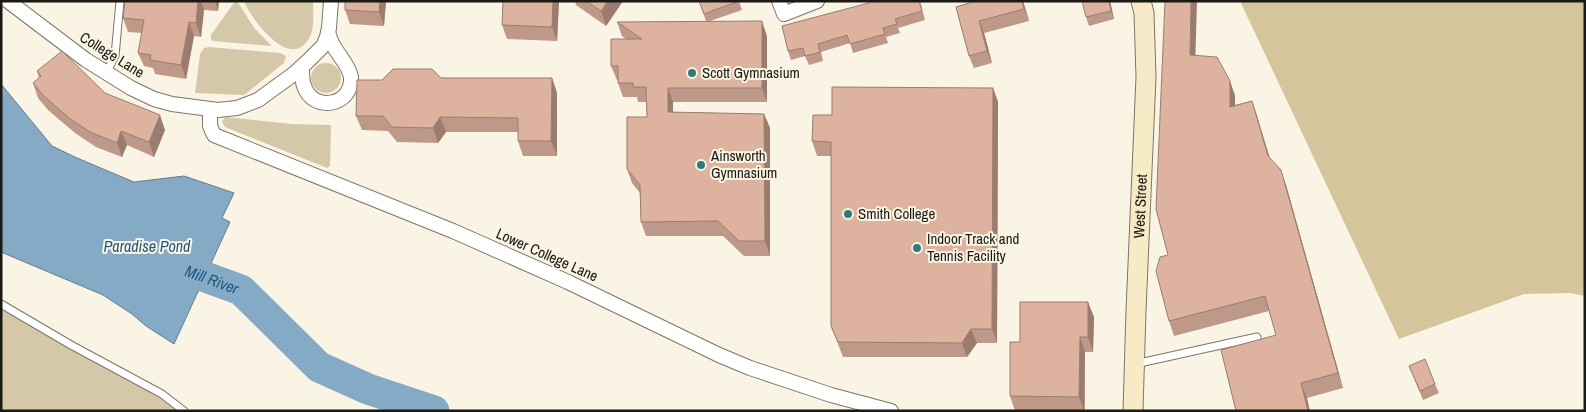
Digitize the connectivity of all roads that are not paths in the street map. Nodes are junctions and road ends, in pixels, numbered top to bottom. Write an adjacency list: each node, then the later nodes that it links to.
1 (8, 1): 9 (street, College Lane)
2 (120, 1): 9 (lane)
3 (331, 1): 7 (street)
4 (779, 1): 5 (street)
5 (817, 1)
6 (1141, 1): 13 (main road, West Street)
7 (328, 32): 8 (street, College Lane); 8 (street)
8 (302, 67): 10 (street, College Lane)
9 (106, 73): 10 (street, College Lane)
10 (210, 110): 15 (street, Lower College Lane)
11 (1, 304): 14 (lane)
12 (1256, 337): 13 (lane)
13 (1134, 364): 16 (main road, West Street)
14 (184, 411)
15 (891, 411)
16 (1133, 411)

